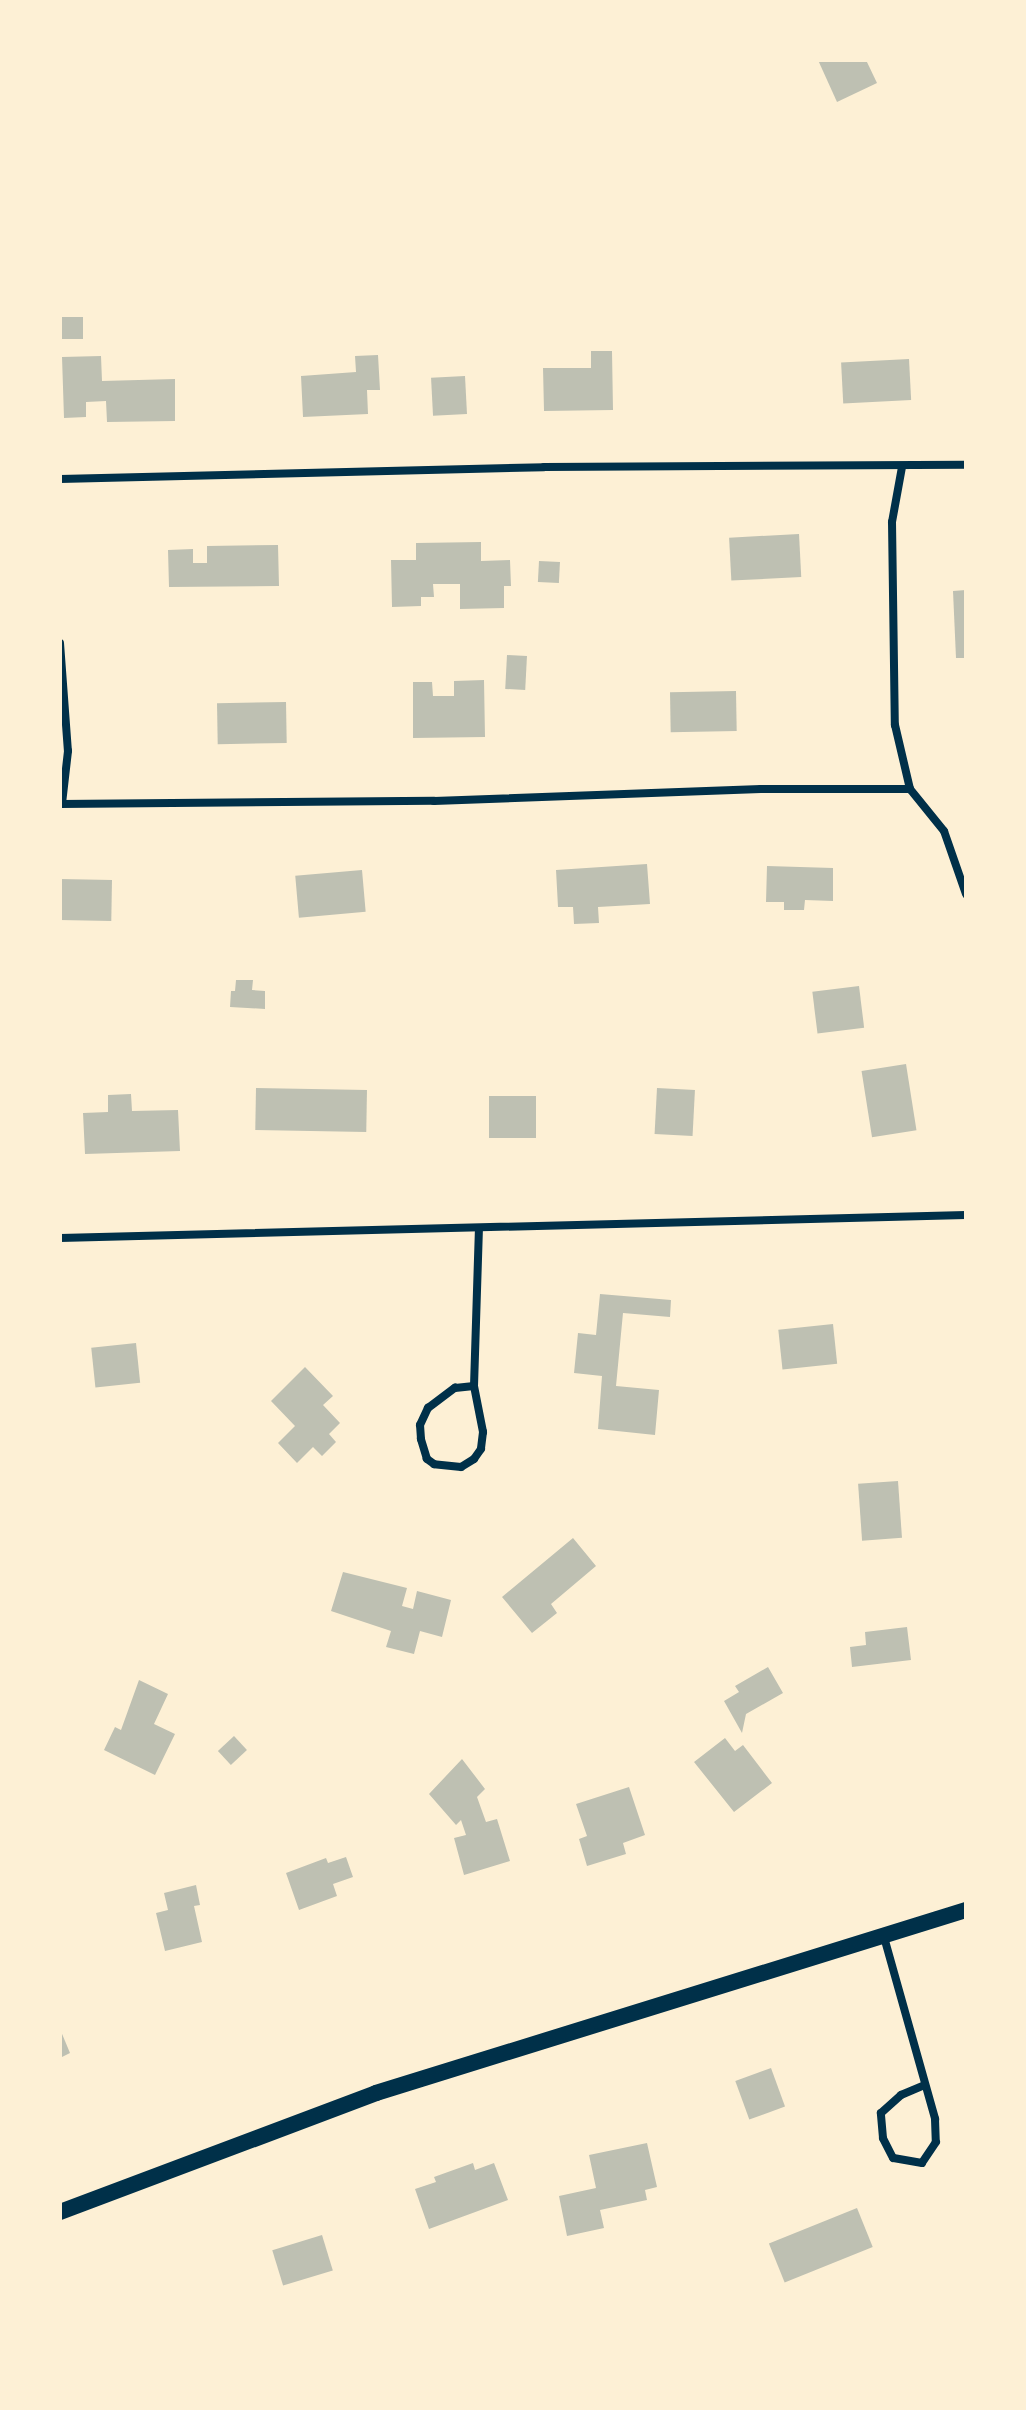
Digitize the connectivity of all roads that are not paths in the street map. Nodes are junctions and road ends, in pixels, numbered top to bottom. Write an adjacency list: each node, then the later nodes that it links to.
1 (966, 465): 2 (street)
2 (902, 467): 3 (street); 5 (street)
3 (60, 479)
4 (60, 643): 6 (street)
5 (910, 789): 6 (street); 7 (street)
6 (61, 804)
7 (966, 894)
8 (966, 1215): 9 (street)
9 (479, 1229): 10 (street); 11 (street)
10 (60, 1238)
11 (474, 1386): 11 (street)
12 (966, 1910): 13 (main road)
13 (884, 1937): 14 (street); 15 (main road)
14 (925, 2085): 14 (street)
15 (60, 2212)

